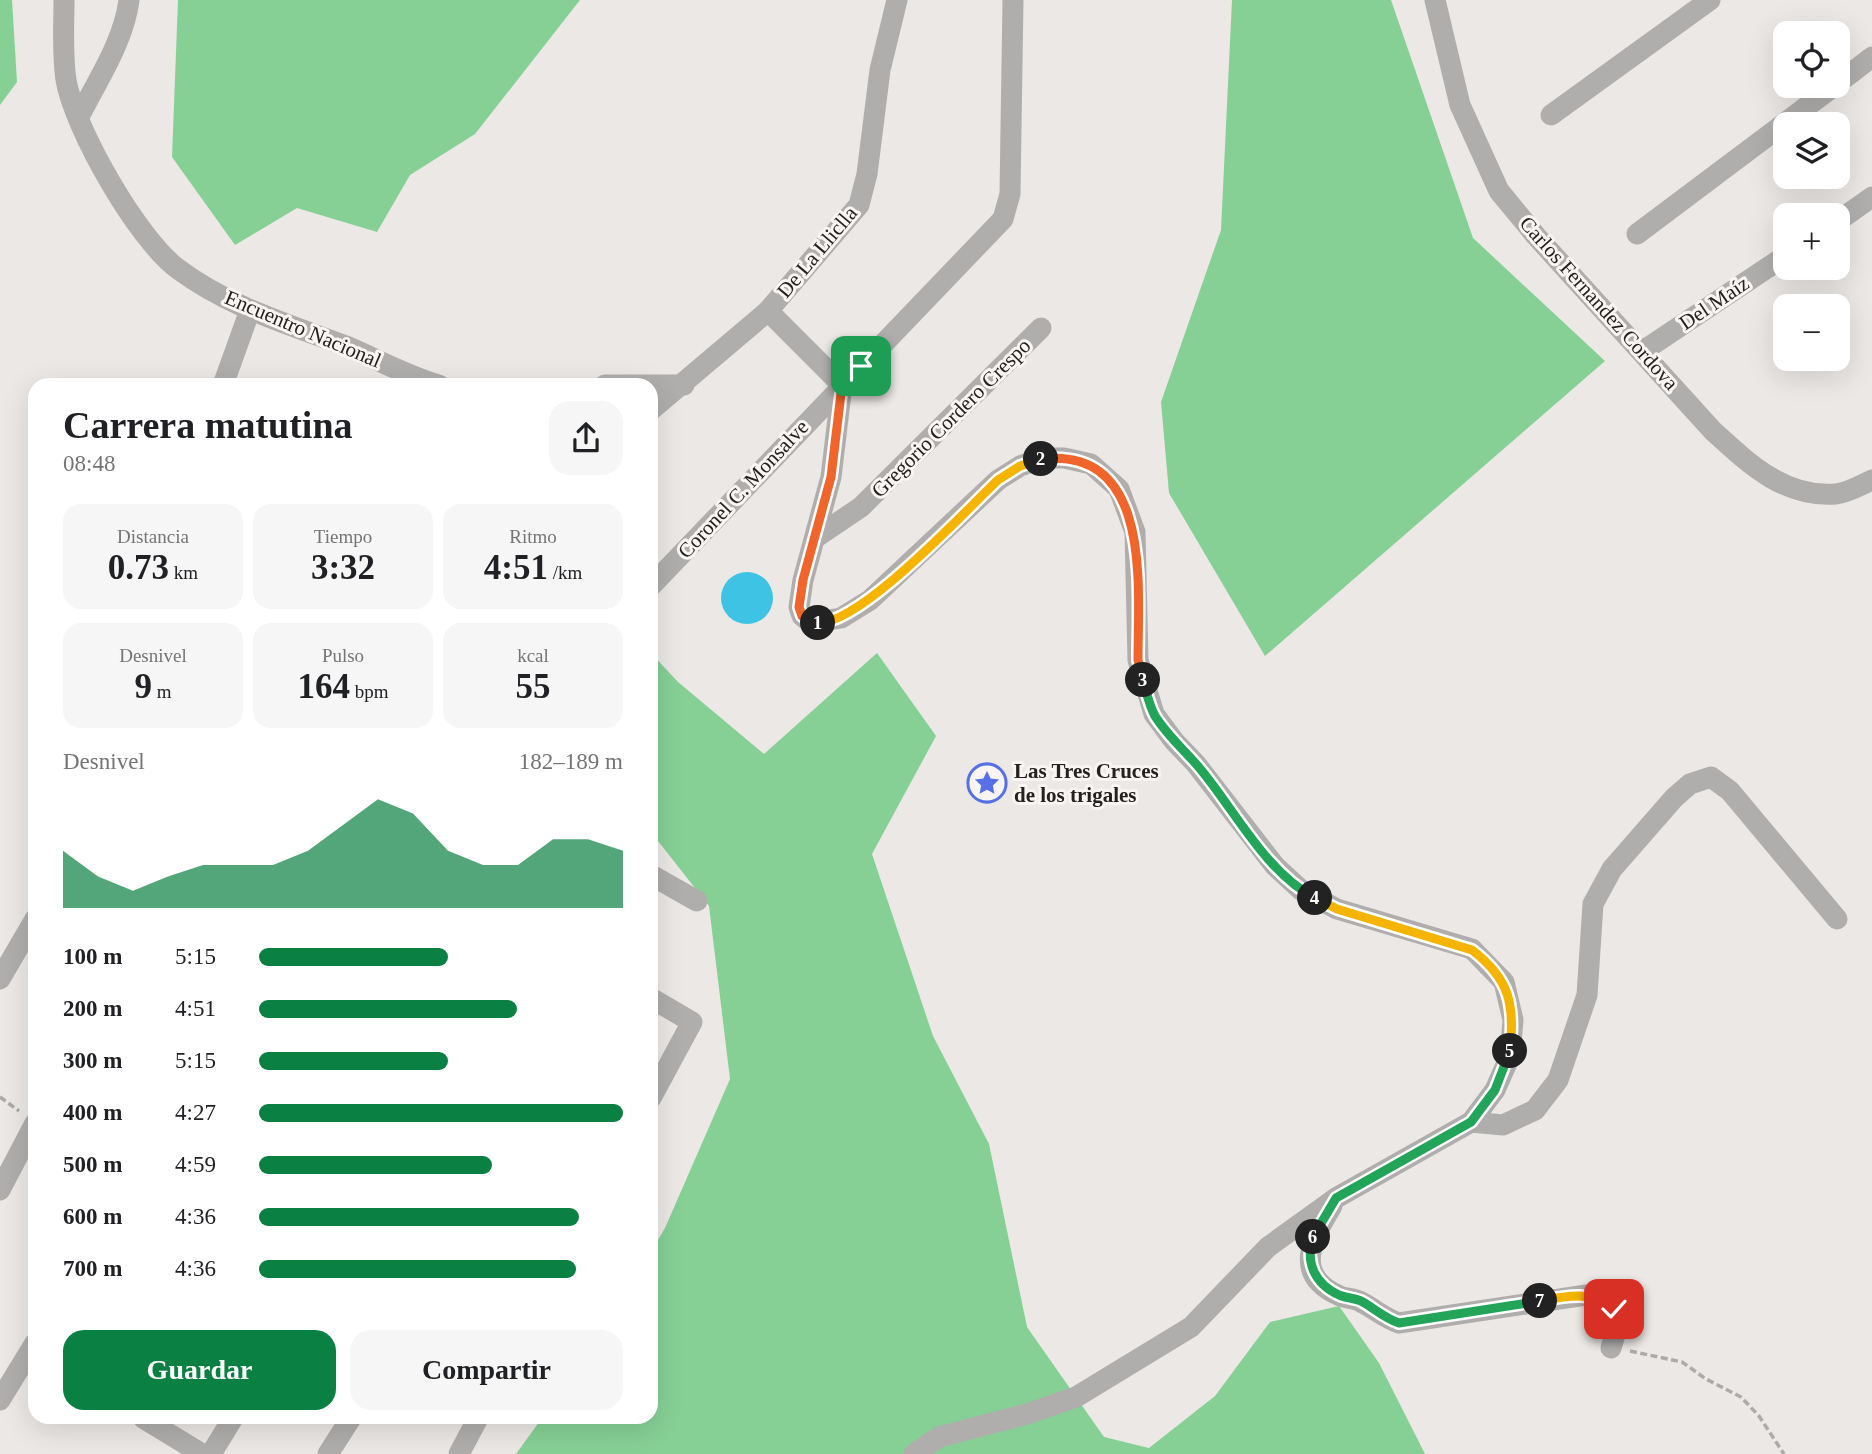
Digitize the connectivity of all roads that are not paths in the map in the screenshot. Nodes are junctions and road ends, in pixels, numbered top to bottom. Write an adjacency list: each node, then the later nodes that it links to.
1 (64, 0): 11 (street, Encuentro Nacional)
2 (129, 0): 11 (street)
3 (897, 0): 17 (street, De La Lliclla)
4 (1013, 0): 24 (street, Coronel C. Monsalve)
5 (1435, 0): 19 (street, Carlos Fernandez Cordova)
6 (1710, 0): 10 (street)
7 (1872, 57): 8 (street)
8 (1850, 74)
9 (1819, 98): 14 (street)
10 (1551, 115)
11 (79, 117): 16 (street, Encuentro Nacional)
12 (1872, 197): 13 (street)
13 (1850, 213)
14 (1637, 234)
15 (1773, 264): 19 (street, Del Maíz)
16 (250, 310): 20 (street); 21 (street, Encuentro Nacional)
17 (768, 311): 23 (street, De La Lliclla); 24 (street)
18 (1041, 328): 28 (street, Gregorio Cordero Crespo)
19 (1643, 351): 26 (street, Carlos Fernandez Cordova)
20 (226, 378)
21 (421, 378)
22 (658, 385): 23 (street)
23 (684, 385): 25 (street, De La Lliclla)
24 (842, 385): 27 (street); 30 (street, Coronel C. Monsalve)
25 (658, 405)
26 (1872, 480)
27 (830, 485): 28 (street, Gregorio Cordero Crespo); 29 (street)
28 (861, 507): 29 (street, Gregorio Cordero Crespo)
29 (815, 538): 38 (street)
30 (658, 579)
31 (658, 879): 32 (street)
32 (697, 901)
33 (1837, 919): 38 (street)
34 (28, 931): 35 (street)
35 (0, 979)
36 (658, 1002): 37 (street)
37 (658, 1085)
38 (1471, 1122): 41 (street)
39 (28, 1127): 40 (street)
40 (0, 1190)
41 (1336, 1198): 42 (street); 53 (street)
42 (1611, 1348)
43 (28, 1358): 44 (street)
44 (0, 1400)
45 (152, 1424): 49 (street)
46 (229, 1424): 50 (street)
47 (347, 1424): 51 (street)
48 (475, 1424): 52 (street)
49 (202, 1454)
50 (211, 1454)
51 (328, 1454)
52 (459, 1454)
53 (914, 1454)

